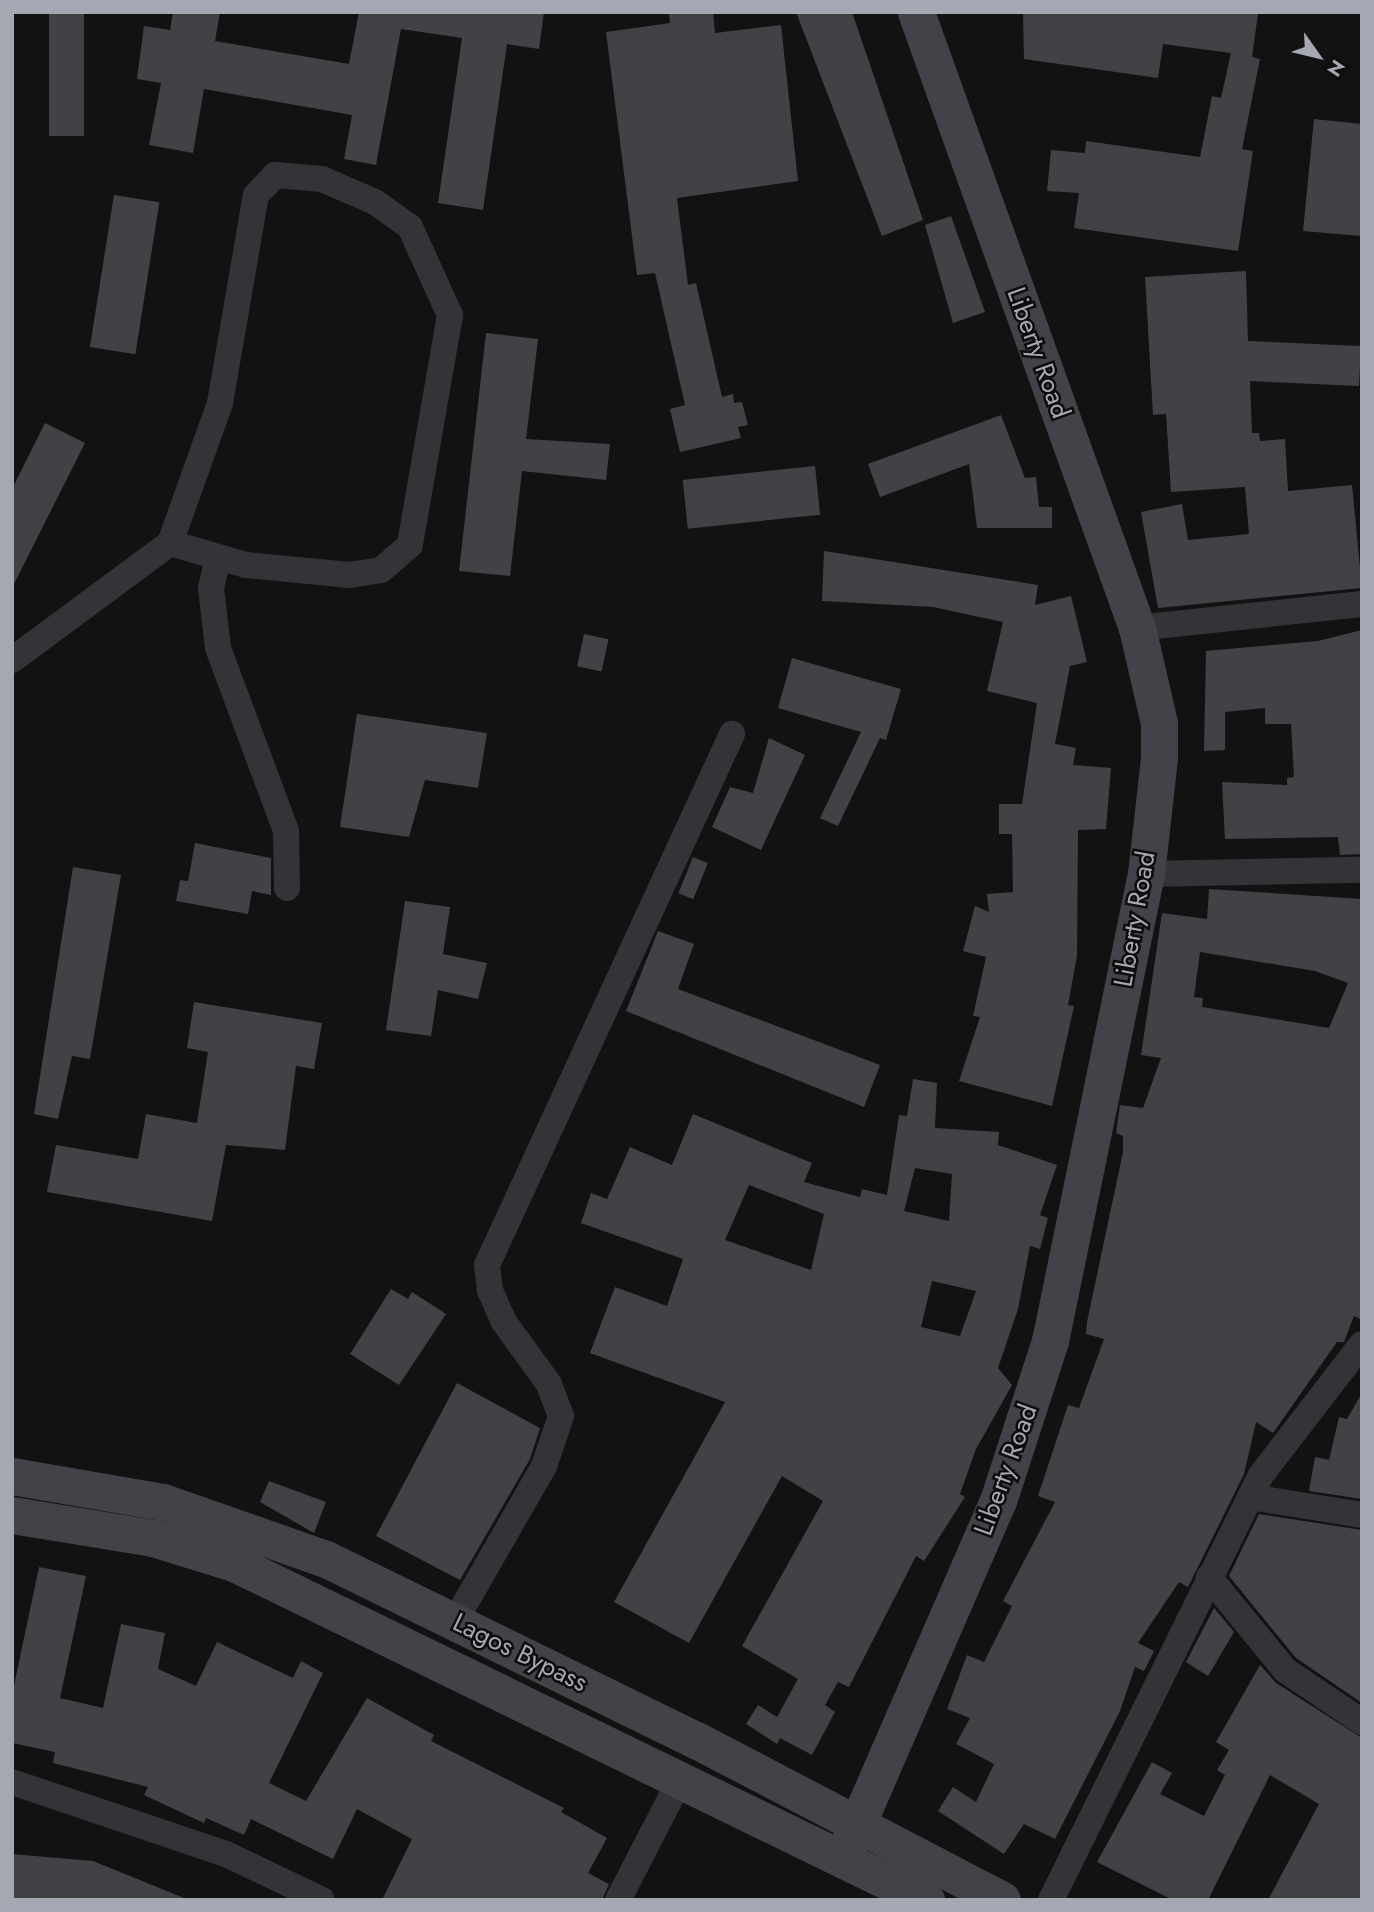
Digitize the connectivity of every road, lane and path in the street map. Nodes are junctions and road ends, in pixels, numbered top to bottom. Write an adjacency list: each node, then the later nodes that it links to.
1 (916, 12): 5 (main road, Liberty Road)
2 (170, 543): 3 (street); 3 (street); 6 (street)
3 (218, 558): 10 (street)
4 (1362, 604): 5 (street)
5 (1137, 628): 9 (main road, Liberty Road)
6 (12, 660)
7 (732, 734): 17 (street)
8 (1362, 870): 9 (street)
9 (1146, 874): 21 (main road, Liberty Road)
10 (287, 888)
11 (1362, 1344): 13 (street)
12 (12, 1476): 17 (main road, Lagos Bypass)
13 (1250, 1497): 15 (street); 16 (street)
14 (12, 1515): 19 (main road, Lagos Bypass)
15 (1362, 1515)
16 (1209, 1577): 18 (street); 27 (street)
17 (455, 1621): 21 (main road, Lagos Bypass)
18 (1362, 1723)
19 (681, 1778): 22 (main road, Lagos Bypass); 24 (street)
20 (12, 1782): 23 (street)
21 (860, 1824): 22 (main road, Liberty Road); 26 (main road, Lagos Bypass)
22 (843, 1857): 25 (main road, Lagos Bypass)
23 (322, 1900)
24 (618, 1900)
25 (926, 1900)
26 (1002, 1900)
27 (1051, 1900)

